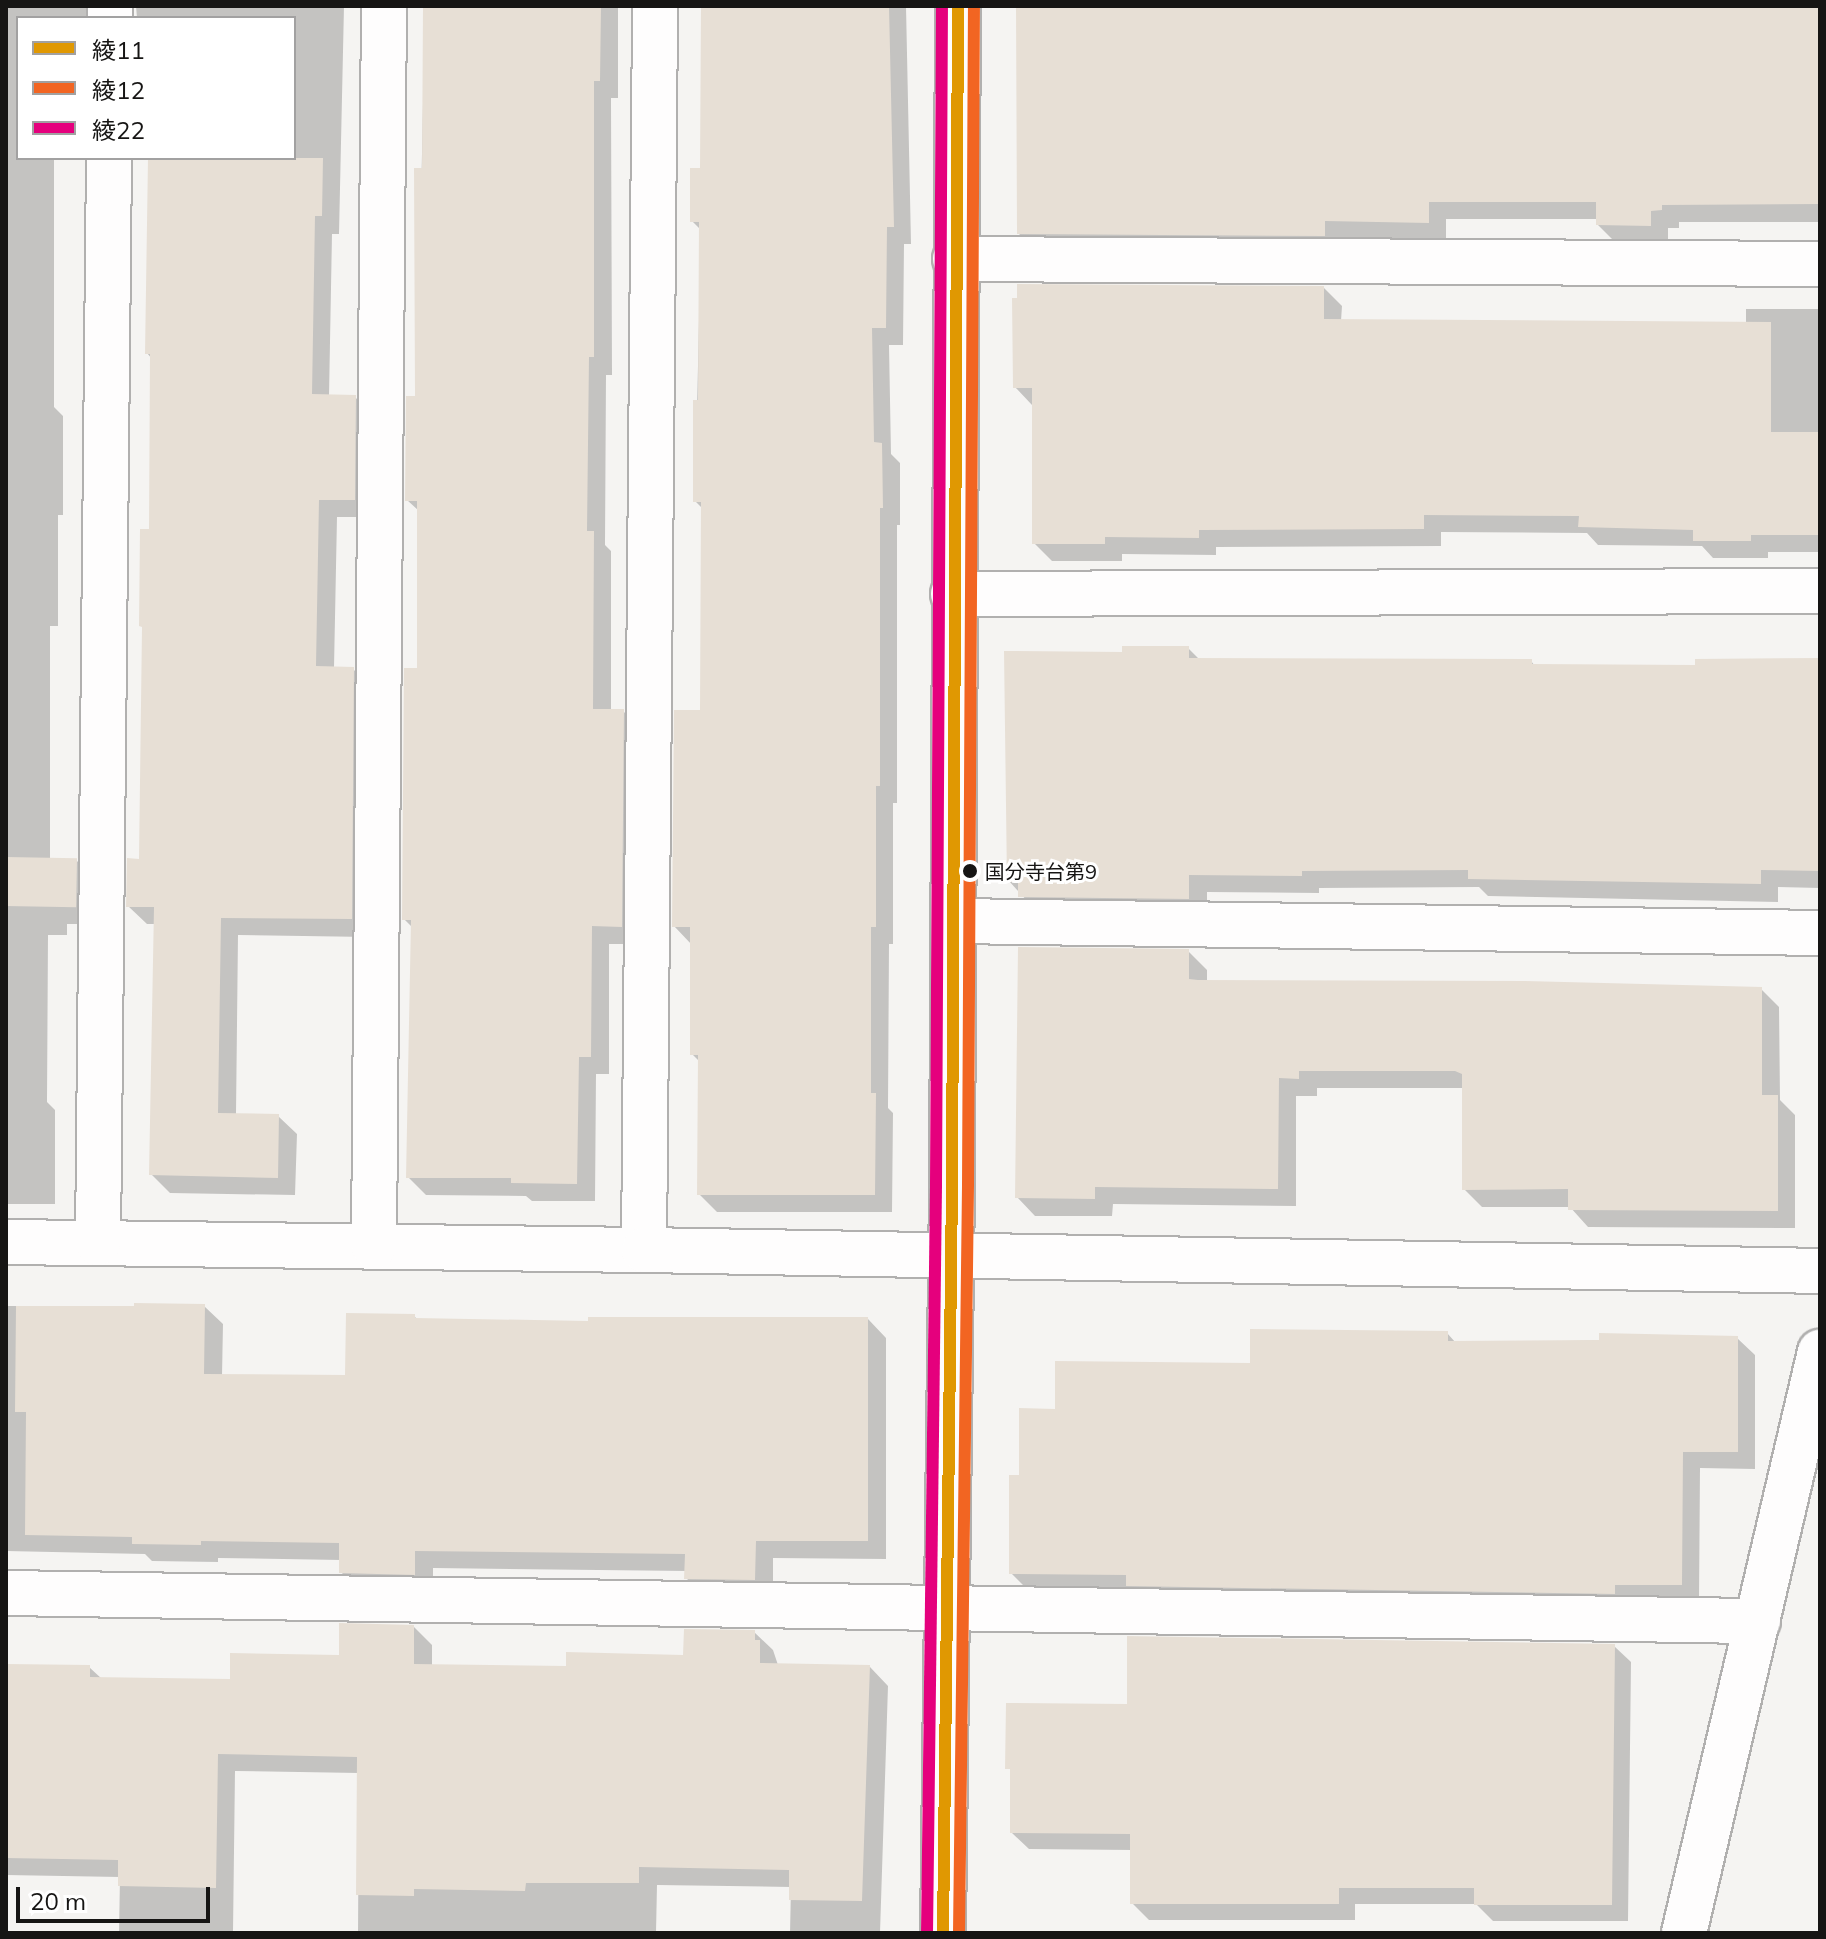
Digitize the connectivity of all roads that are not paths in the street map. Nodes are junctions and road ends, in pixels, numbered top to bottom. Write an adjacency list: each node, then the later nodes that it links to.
1 (384, 6): 13 (street)
2 (655, 6): 14 (street)
3 (958, 6): 5 (street)
4 (109, 160): 12 (street)
5 (955, 259): 6 (street); 8 (street)
6 (1820, 264)
7 (1820, 591): 8 (street)
8 (953, 594): 9 (street)
9 (953, 921): 10 (street); 15 (street)
10 (1820, 933)
11 (6, 1242): 12 (street)
12 (98, 1243): 13 (street)
13 (374, 1246): 14 (street)
14 (644, 1250): 15 (street)
15 (951, 1253): 16 (street); 19 (street)
16 (1820, 1271)
17 (1820, 1352): 20 (street)
18 (6, 1593): 19 (street)
19 (948, 1610): 20 (street); 21 (street)
20 (1758, 1621): 22 (street)
21 (943, 1933)
22 (1684, 1933)

